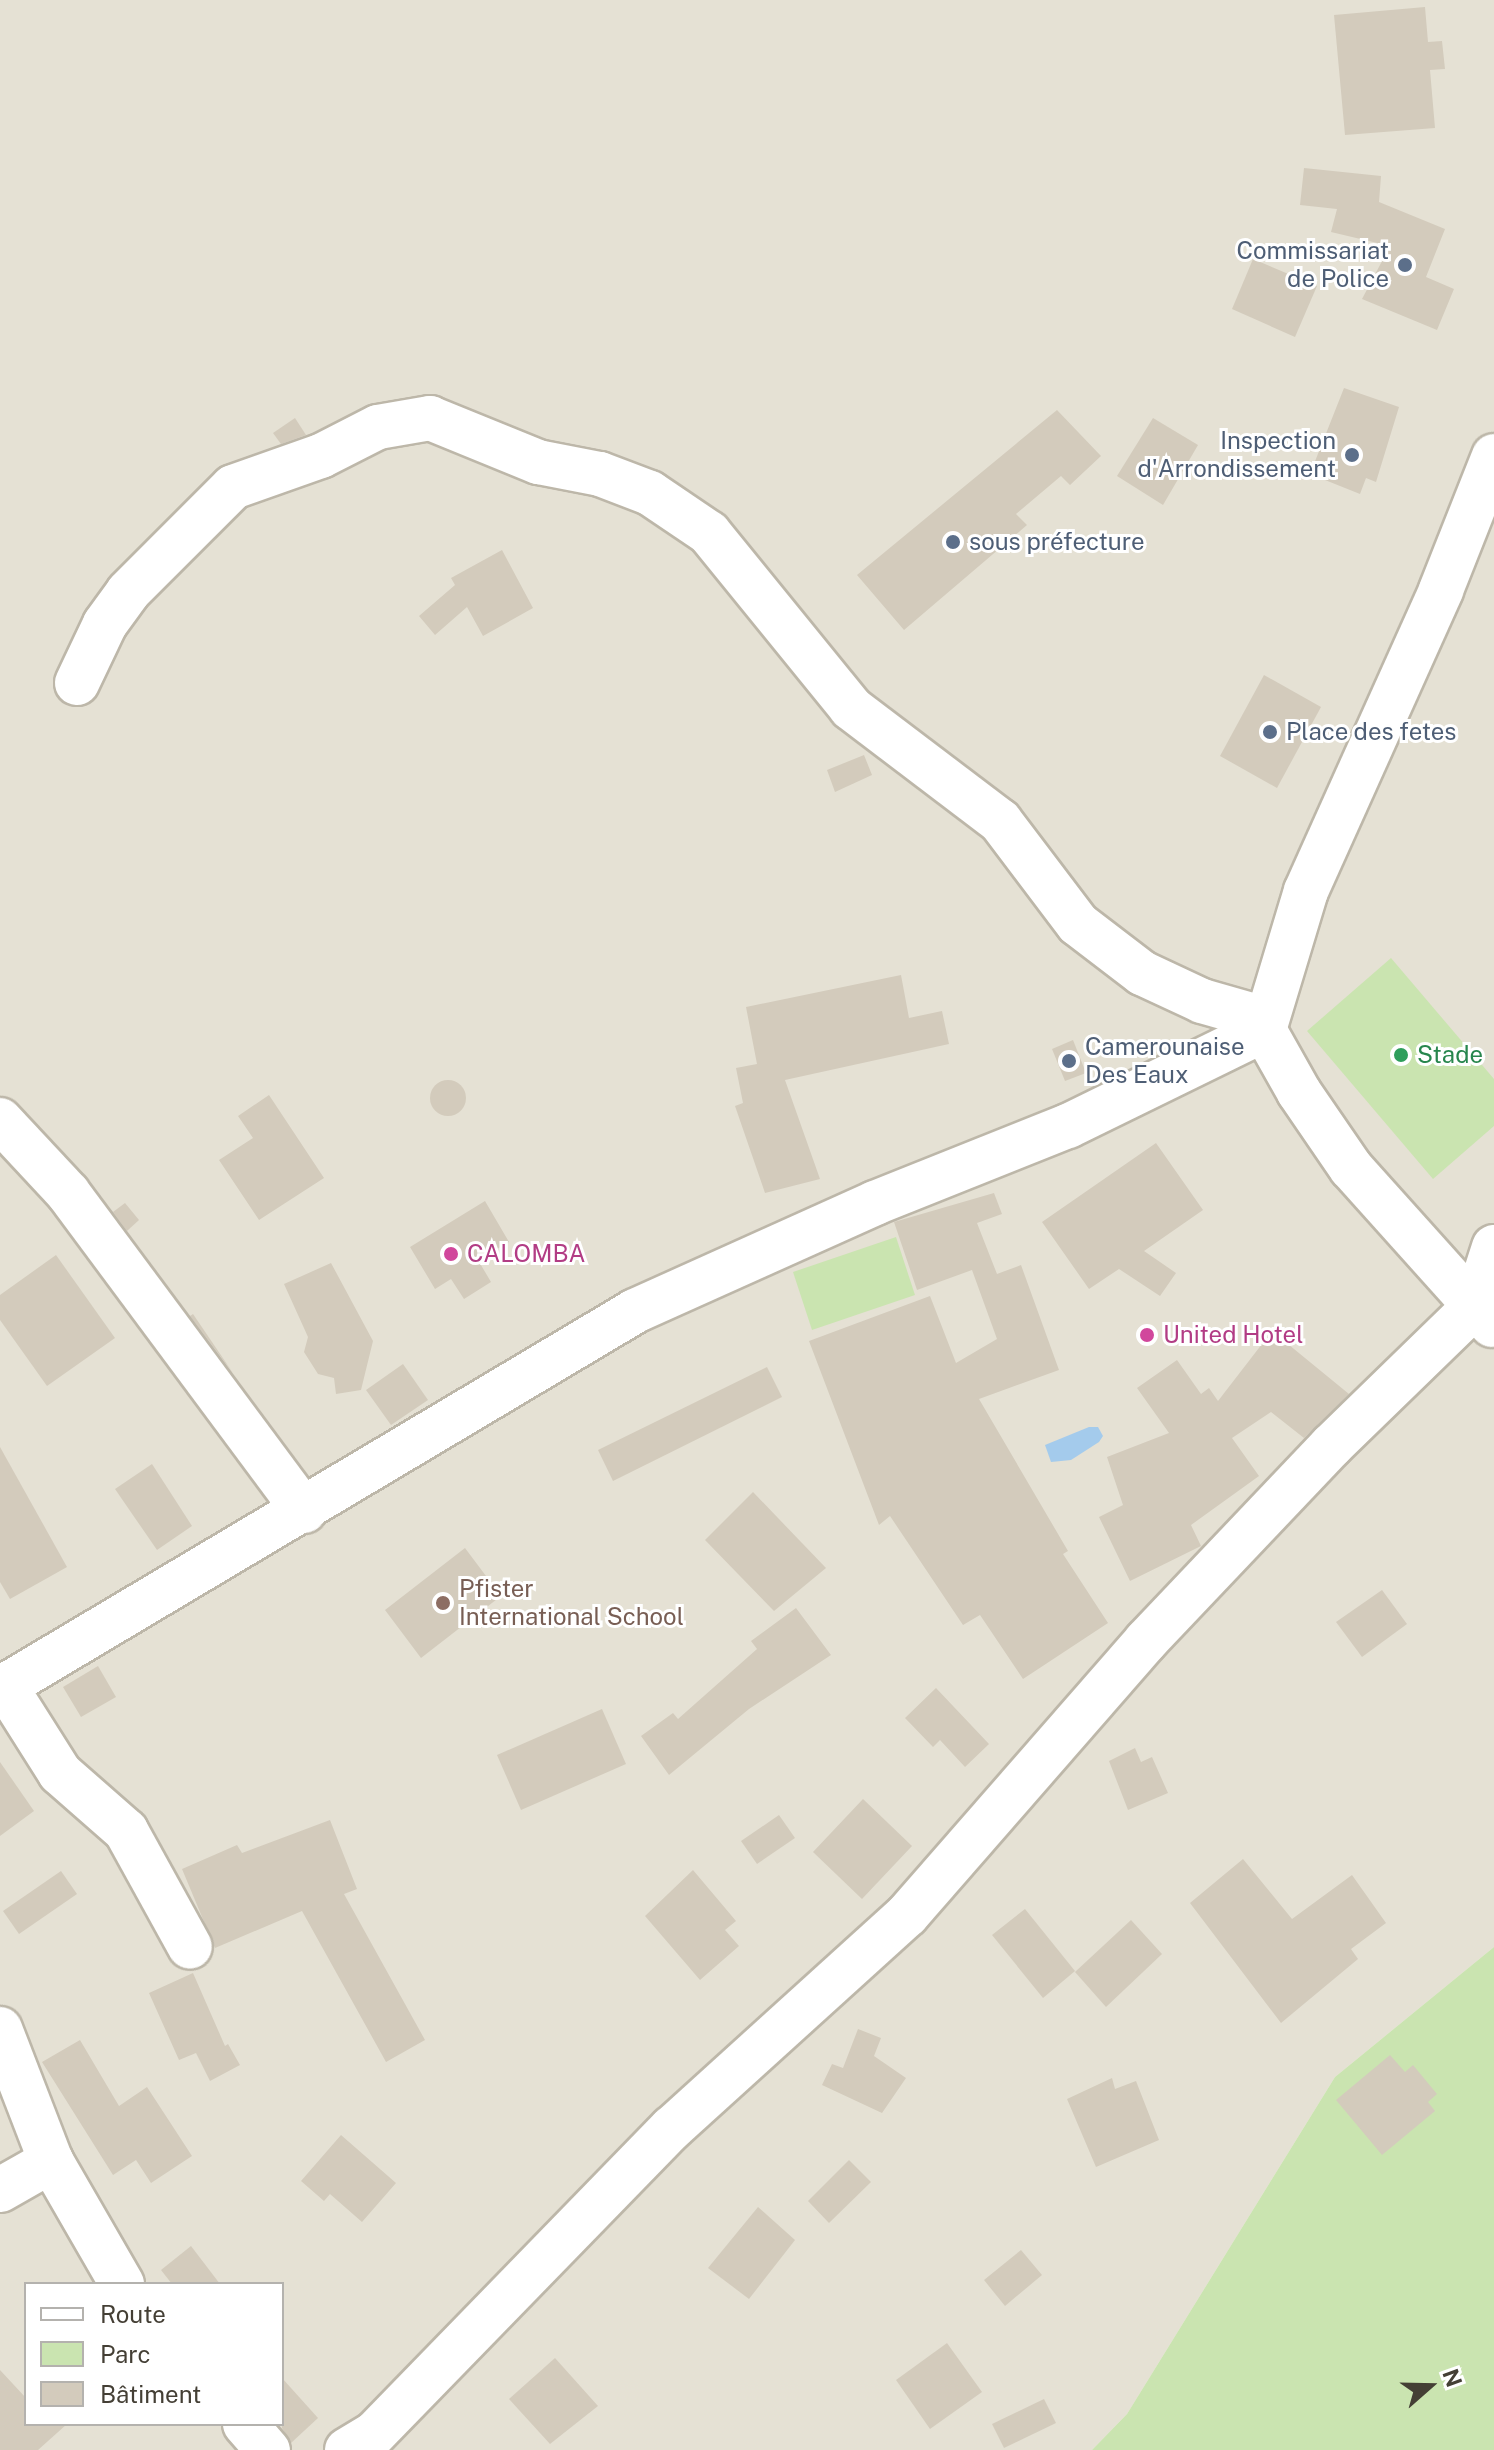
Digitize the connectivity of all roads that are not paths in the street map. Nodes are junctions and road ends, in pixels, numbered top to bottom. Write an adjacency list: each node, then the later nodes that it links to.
1 (1494, 456): 3 (street)
2 (77, 683): 3 (street)
3 (1264, 1025): 6 (street); 7 (street)
4 (0, 1120): 7 (street)
5 (1494, 1247): 6 (street)
6 (1485, 1317): 18 (street)
7 (304, 1511): 8 (street)
8 (3, 1687): 9 (street)
9 (190, 1947)
10 (0, 2029): 11 (street)
11 (51, 2161): 12 (street); 13 (street)
12 (0, 2190)
13 (121, 2282)
14 (243, 2426): 16 (street)
15 (247, 2426): 17 (street)
16 (225, 2450)
17 (268, 2450)
18 (347, 2450)

